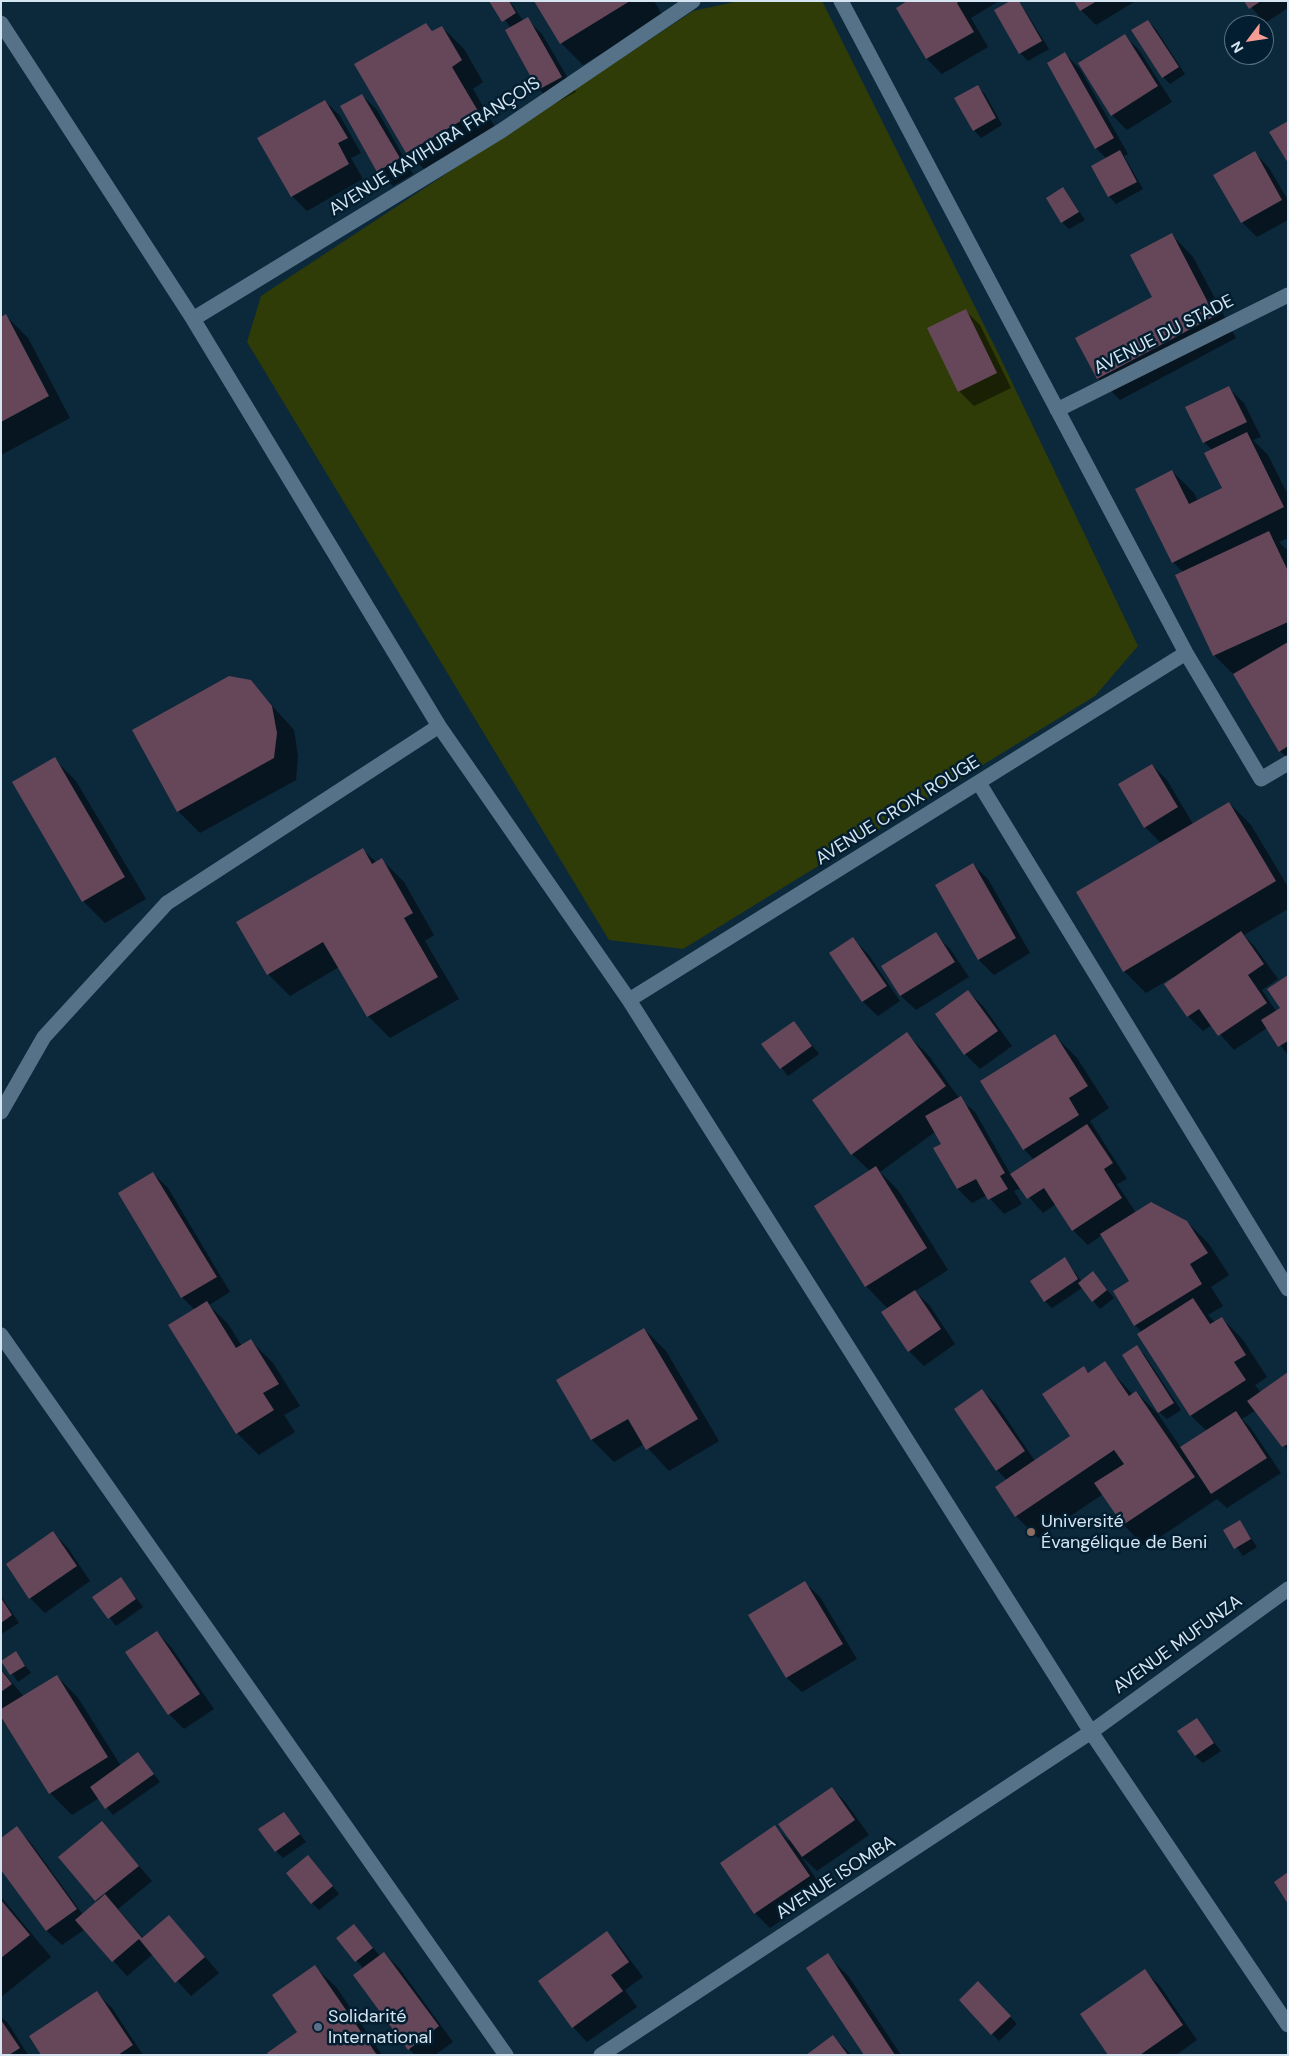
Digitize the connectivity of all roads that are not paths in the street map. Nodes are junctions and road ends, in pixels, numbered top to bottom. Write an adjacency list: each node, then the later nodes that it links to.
1 (693, 1): 5 (street, AVENUE KAYIHURA FRANÇOIS)
2 (841, 1): 6 (street)
3 (1, 23): 5 (street)
4 (1288, 294): 6 (street, AVENUE DU STADE)
5 (193, 319): 8 (street)
6 (1057, 410): 7 (street)
7 (1186, 653): 9 (street); 10 (street, AVENUE CROIX ROUGE)
8 (439, 726): 11 (street); 12 (street)
9 (1288, 764)
10 (979, 782): 11 (street, AVENUE CROIX ROUGE); 13 (street)
11 (629, 1000): 16 (street)
12 (1, 1112)
13 (1288, 1289)
14 (1, 1334): 18 (street)
15 (1288, 1589): 16 (street, AVENUE MUFUNZA)
16 (1091, 1732): 17 (street); 19 (street, AVENUE ISOMBA)
17 (1288, 2025)
18 (506, 2055)
19 (601, 2055)

